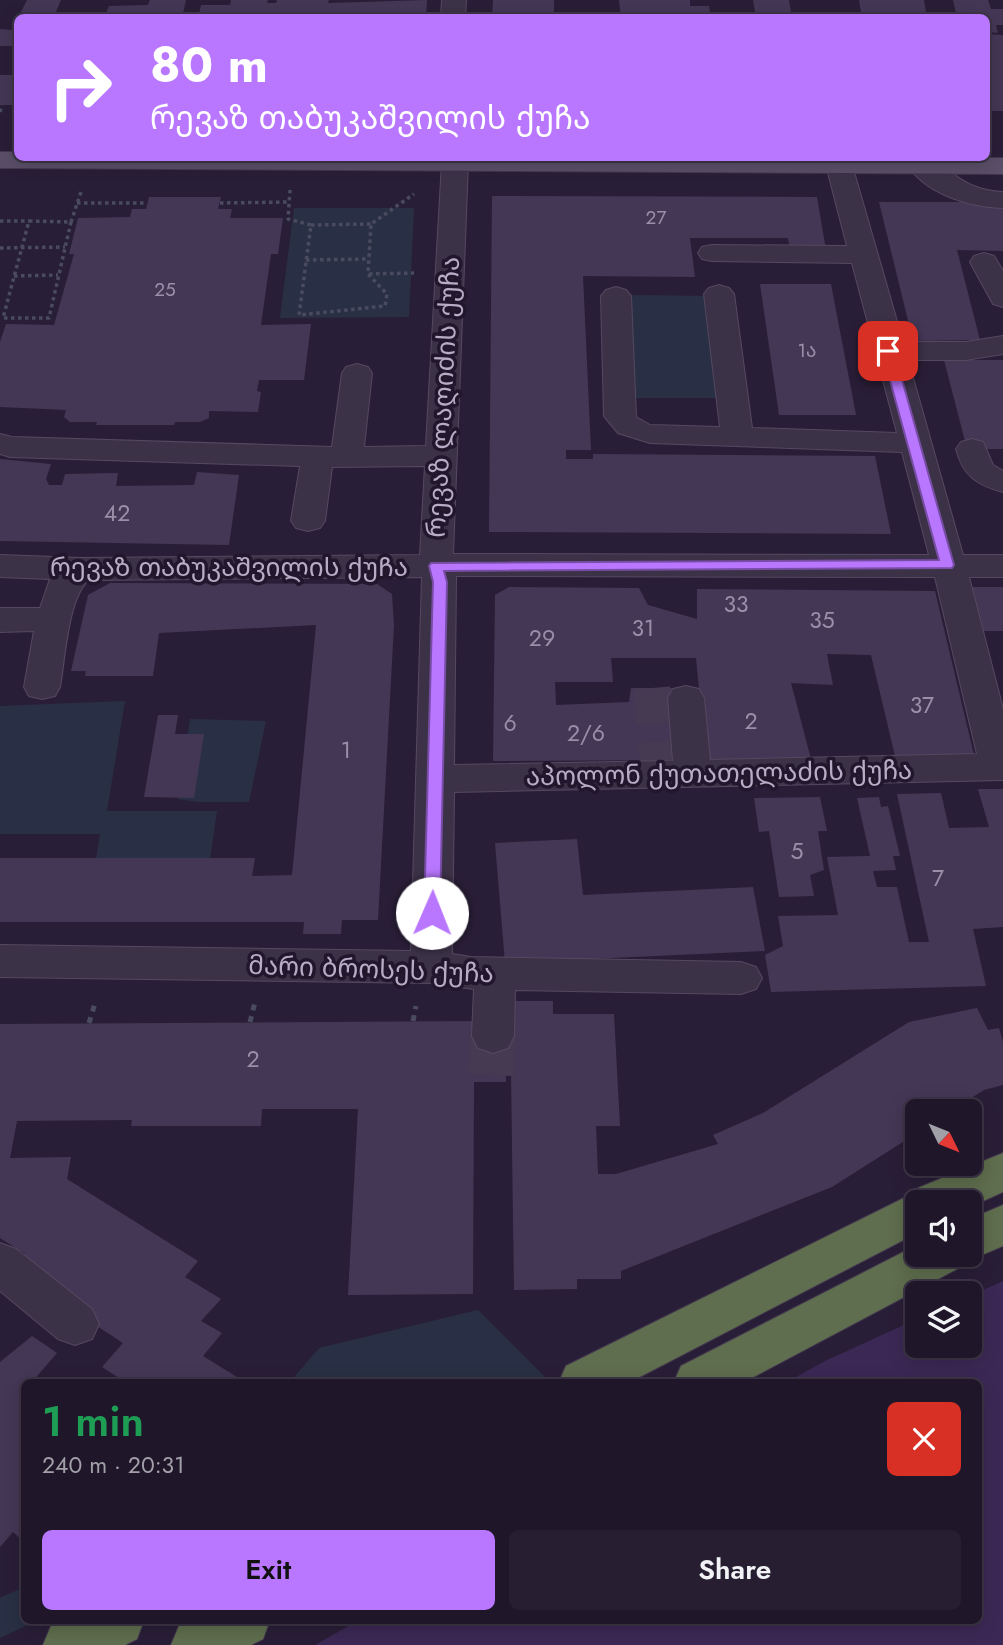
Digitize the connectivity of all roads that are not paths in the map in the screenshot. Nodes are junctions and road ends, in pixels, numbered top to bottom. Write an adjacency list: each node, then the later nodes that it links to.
1 (228, 161): 2 (main road)
2 (455, 162): 3 (main road); 20 (street, რევაზ ლაღიძის ქუჩა)
3 (839, 165): 4 (main road); 8 (street)
4 (921, 166): 5 (main road); 6 (street)
5 (1003, 166)
6 (1003, 200)
7 (712, 253): 8 (street)
8 (862, 255): 14 (street)
9 (984, 262): 12 (street)
10 (719, 294): 16 (street)
11 (616, 296): 16 (street)
12 (1003, 298)
13 (1003, 345): 14 (street)
14 (888, 351): 18 (street)
15 (357, 373): 21 (street)
16 (737, 435): 18 (street)
17 (0, 443): 21 (street)
18 (913, 443): 24 (street)
19 (972, 449): 22 (street)
20 (441, 456): 21 (street); 26 (street, რევაზ ლაღიძის ქუჩა)
21 (332, 457): 23 (street)
22 (1003, 482)
23 (308, 521)
24 (947, 565): 26 (street, რევაზ თაბუკაშვილის ქუჩა); 27 (street, რევაზ თაბუკაშვილის ქუჩა); 33 (street)
25 (0, 566): 28 (street, რევაზ თაბუკაშვილის ქუჩა)
26 (436, 566): 28 (street, რევაზ თაბუკაშვილის ქუჩა); 35 (street, რევაზ ლაღიძის ქუჩა)
27 (1003, 566)
28 (82, 569): 30 (street)
29 (0, 620): 30 (street)
30 (54, 620): 31 (street)
31 (42, 687)
32 (686, 698): 34 (street)
33 (1001, 767): 34 (street, აპოლონ ქუთათელაძის ქუჩა)
34 (670, 770): 35 (street, აპოლონ ქუთათელაძის ქუჩა)
35 (435, 779): 37 (street, რევაზ ლაღიძის ქუჩა)
36 (0, 961): 37 (street, მარი ბროსეს ქუჩა)
37 (430, 967): 38 (street, მარი ბროსეს ქუჩა)
38 (495, 974): 39 (street, მარი ბროსეს ქუჩა); 40 (street)
39 (741, 978)
40 (492, 1036)
41 (1003, 1172): 42 (highway)
42 (962, 1190)
43 (905, 1217): 49 (highway)
44 (1003, 1225): 45 (highway)
45 (982, 1235)
46 (0, 1264): 48 (street)
47 (919, 1267): 50 (highway)
48 (75, 1324)
49 (589, 1379)
50 (704, 1379)
51 (110, 1624): 53 (highway)
52 (237, 1624): 54 (highway)
53 (69, 1645)
54 (198, 1645)

